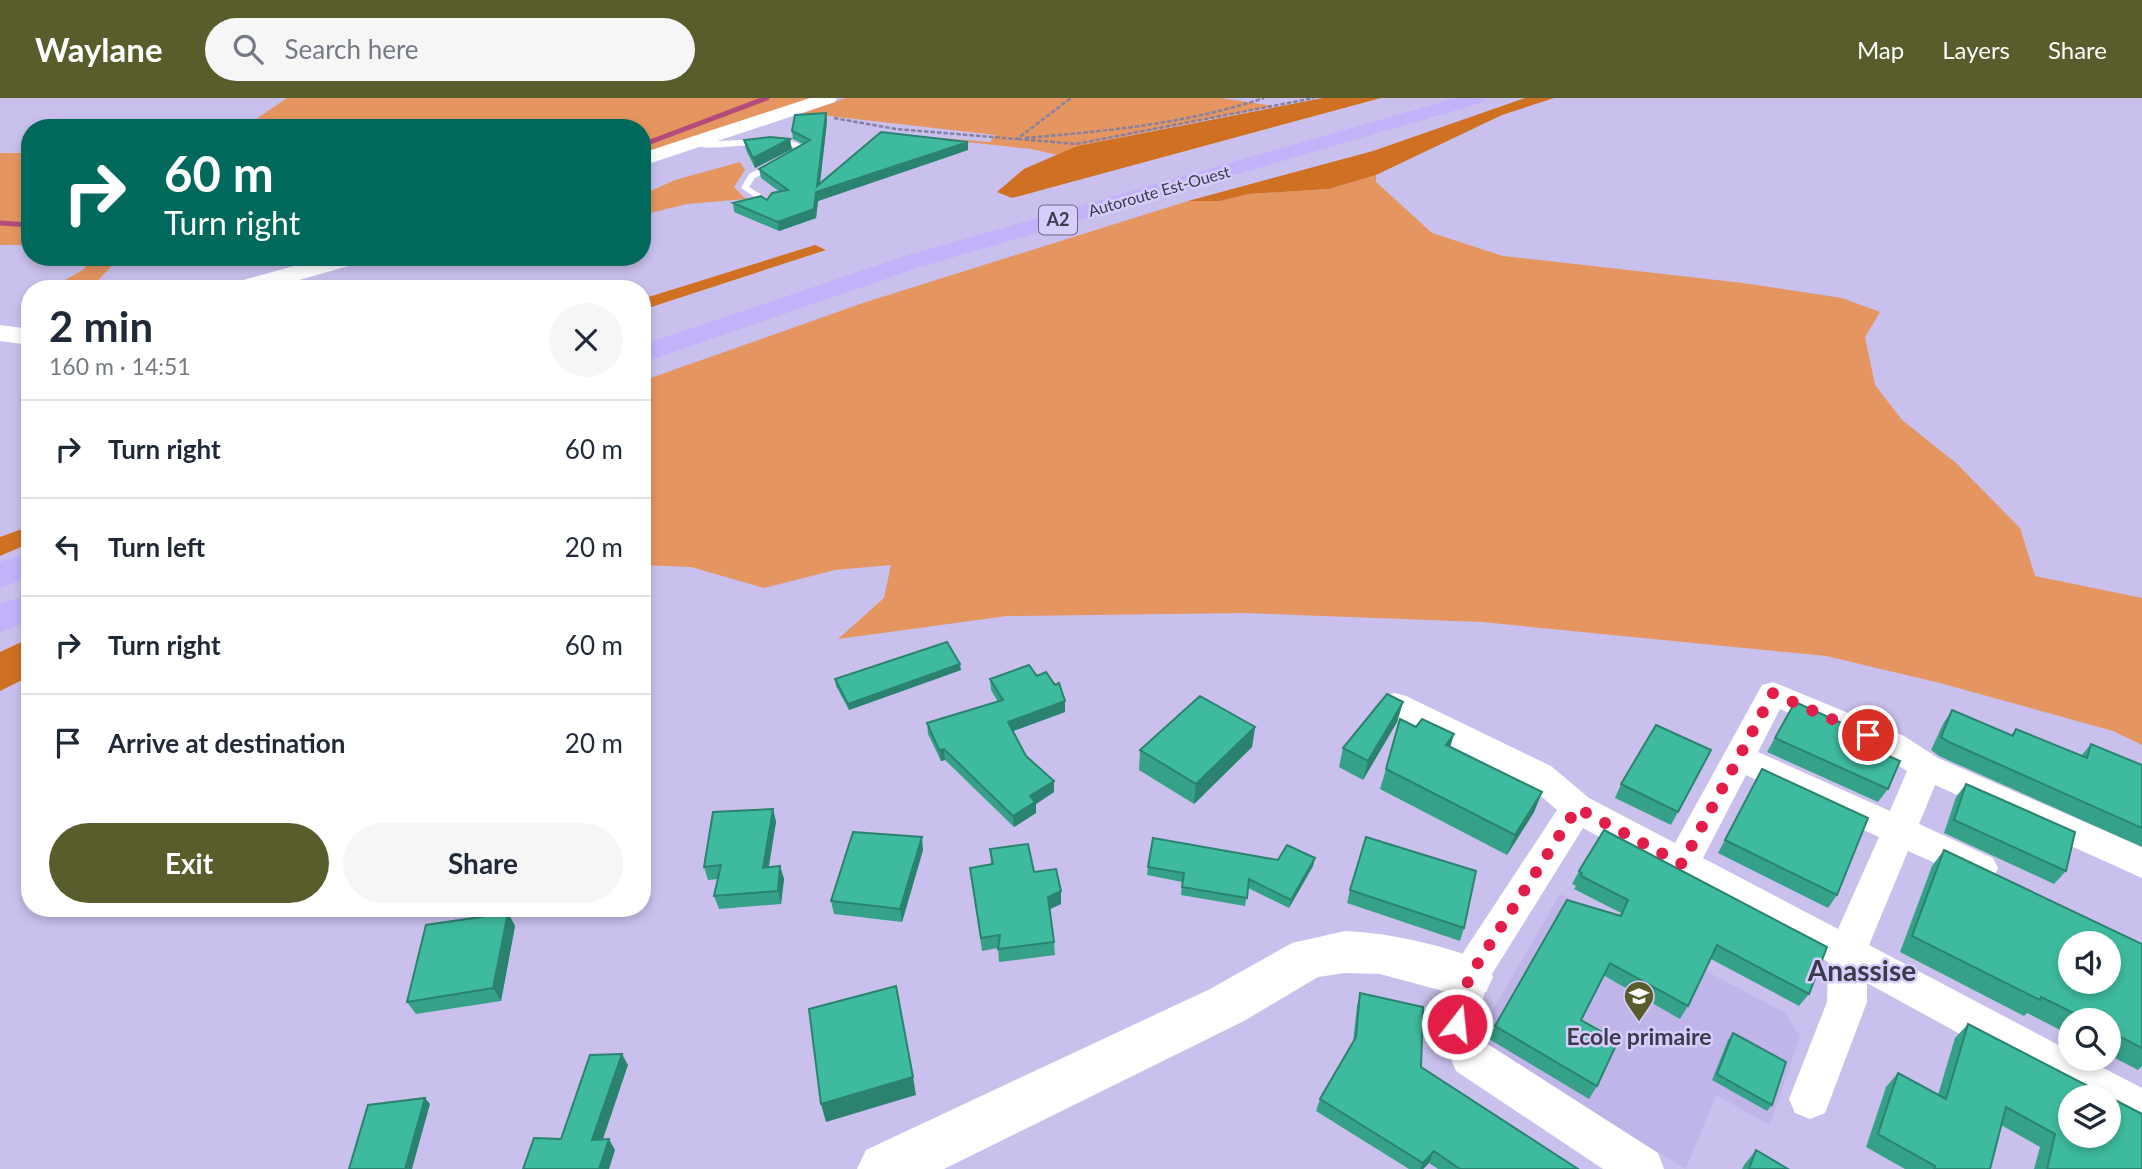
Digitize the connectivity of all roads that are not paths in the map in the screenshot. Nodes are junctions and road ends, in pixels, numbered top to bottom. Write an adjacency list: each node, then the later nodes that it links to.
1 (828, 98): 4 (street)
2 (1413, 98): 9 (highway, Autoroute Est-Ouest / A2)
3 (1477, 98): 14 (highway, Autoroute Est-Ouest / A2)
4 (694, 144): 5 (street); 6 (lane)
5 (651, 157)
6 (791, 157)
7 (780, 162): 8 (lane)
8 (768, 203)
9 (887, 246)
10 (322, 266): 11 (street)
11 (271, 280)
12 (0, 333): 13 (street)
13 (21, 336)
14 (651, 352)
15 (21, 567): 16 (highway)
16 (0, 576)
17 (21, 610): 18 (highway)
18 (0, 619)
19 (1395, 705): 22 (street)
20 (1739, 757): 21 (street); 23 (street); 25 (street)
21 (1926, 767): 23 (street); 24 (street)
22 (1577, 808): 25 (street); 28 (street)
23 (1898, 829): 26 (street); 27 (street)
24 (2142, 863)
25 (1682, 864): 27 (street)
26 (2007, 881)
27 (1847, 952): 29 (street); 30 (street)
28 (1469, 977): 31 (street); 32 (street)
29 (1811, 1099)
30 (2142, 1111)
31 (886, 1169)
32 (1642, 1169)

